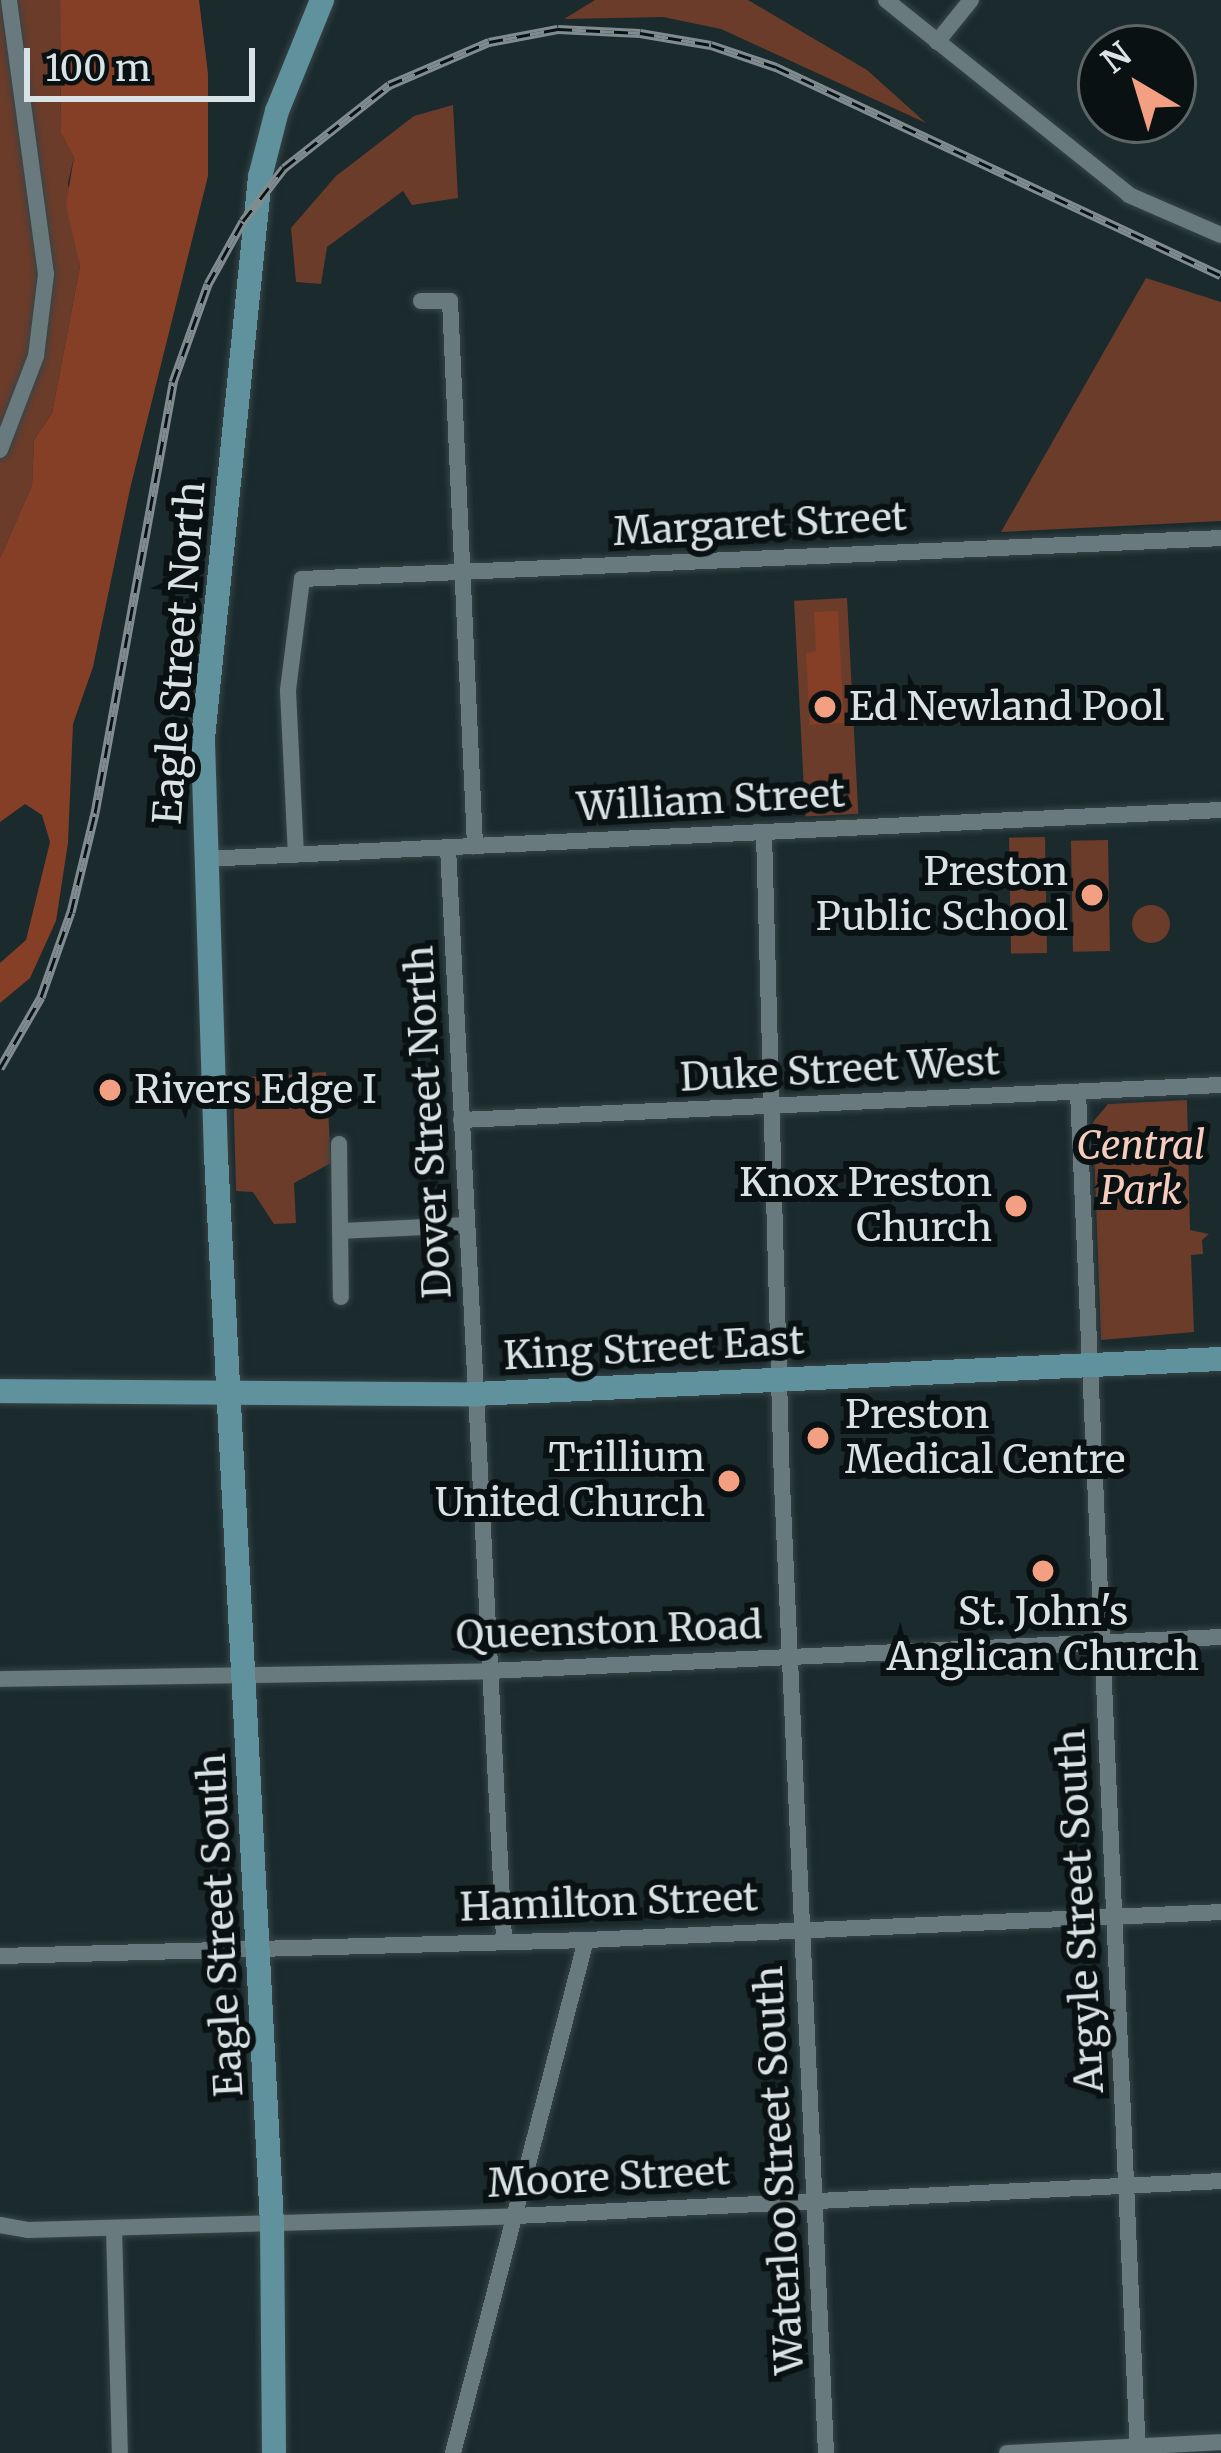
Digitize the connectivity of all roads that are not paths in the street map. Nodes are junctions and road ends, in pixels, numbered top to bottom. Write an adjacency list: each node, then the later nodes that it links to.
1 (9, 0): 8 (street)
2 (322, 0): 16 (main road, Eagle Street North)
3 (886, 0): 5 (street)
4 (971, 0): 5 (street)
5 (937, 42): 6 (street)
6 (1221, 235)
7 (421, 301): 10 (street)
8 (0, 450)
9 (1221, 538): 10 (street, Margaret Street)
10 (463, 572): 13 (street); 15 (street, Margaret Street)
11 (1221, 810): 12 (street, William Street)
12 (764, 833): 13 (street, William Street); 19 (street, Waterloo Street South)
13 (476, 846): 14 (street, William Street)
14 (448, 848): 15 (street, William Street); 20 (street, Dover Street North)
15 (296, 854): 16 (street, William Street)
16 (204, 859): 29 (main road, Eagle Street North)
17 (1221, 1085): 18 (street, Duke Street West)
18 (1078, 1092): 19 (street, Duke Street West); 26 (street, Argyle Street South)
19 (770, 1107): 20 (street, Duke Street West); 27 (street, Waterloo Street South)
20 (461, 1120): 22 (street, Dover Street North)
21 (339, 1144): 23 (street)
22 (466, 1225): 23 (street); 30 (street, Dover Street North)
23 (340, 1231): 24 (street)
24 (340, 1297)
25 (1221, 1359): 26 (main road, King Street East)
26 (1090, 1366): 27 (main road, King Street East); 34 (street, Argyle Street South)
27 (779, 1380): 30 (main road, King Street East); 35 (street, Waterloo Street South)
28 (0, 1391): 31 (main road, King Street East)
29 (230, 1394): 30 (main road, King Street East); 31 (main road, King Street East); 37 (main road, Eagle Street South)
30 (475, 1394): 36 (street, Dover Street North)
31 (90, 1395): 32 (main road, King Street East)
32 (0, 1407)
33 (1221, 1637): 34 (street, Queenston Road)
34 (1102, 1643): 35 (street, Queenston Road); 40 (street, Argyle Street South)
35 (790, 1656): 36 (street, Queenston Road); 41 (street, Waterloo Street South)
36 (489, 1671): 37 (street, Queenston Road); 42 (street, Dover Street North)
37 (244, 1672): 38 (street, Queenston Road); 44 (main road, Eagle Street South)
38 (0, 1679)
39 (1221, 1912): 40 (street, Hamilton Street)
40 (1114, 1916): 41 (street, Hamilton Street); 47 (street, Argyle Street South)
41 (802, 1929): 43 (street, Hamilton Street); 48 (street, Waterloo Street South)
42 (504, 1940): 43 (street, Hamilton Street); 44 (street, Hamilton Street)
43 (586, 1940): 49 (street)
44 (259, 1947): 45 (street, Hamilton Street); 50 (main road, Eagle Street South)
45 (0, 1956)
46 (1221, 2182): 47 (street, Moore Street)
47 (1128, 2187): 48 (street, Moore Street); 54 (street, Argyle Street South)
48 (817, 2201): 49 (street, Moore Street); 58 (street, Waterloo Street South)
49 (516, 2216): 50 (street, Moore Street); 57 (street)
50 (272, 2224): 52 (street, Moore Street); 56 (main road, Eagle Street South)
51 (0, 2225): 52 (street, Moore Street)
52 (115, 2228): 55 (street)
53 (1221, 2442): 54 (street)
54 (1138, 2450): 59 (street)
55 (120, 2453)
56 (274, 2453)
57 (453, 2453)
58 (826, 2453)
59 (1006, 2453)

